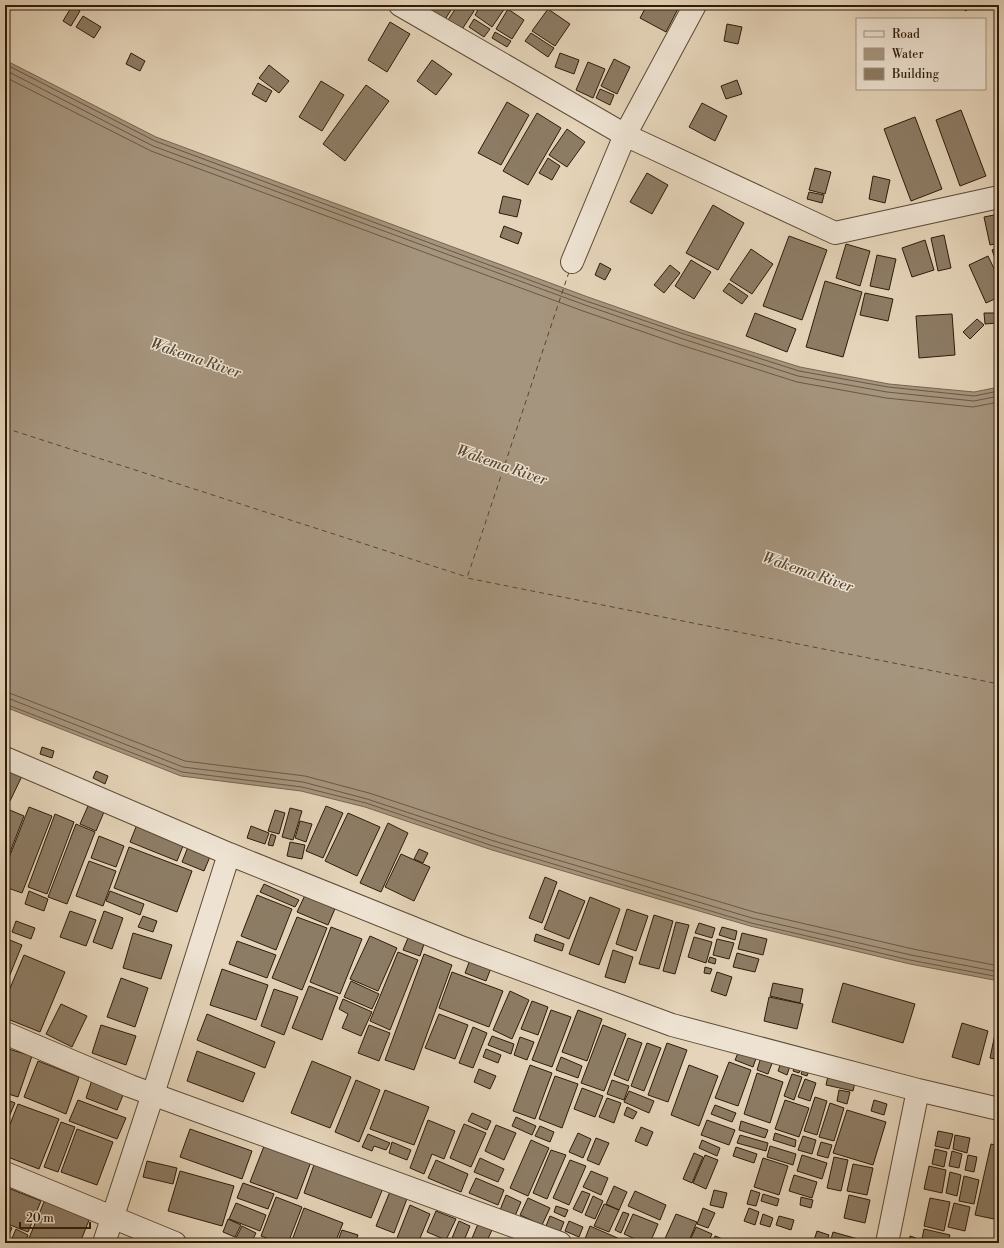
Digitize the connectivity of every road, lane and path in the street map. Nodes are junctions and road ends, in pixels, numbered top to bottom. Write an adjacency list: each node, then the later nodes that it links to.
1 (400, 5): 3 (street)
2 (695, 5): 3 (street)
3 (625, 135): 4 (street); 5 (street)
4 (999, 197)
5 (572, 262)
6 (5, 758): 7 (street)
7 (229, 854): 9 (street); 10 (street)
8 (5, 1033): 10 (street)
9 (918, 1090): 11 (street); 17 (street)
10 (153, 1094): 13 (street); 16 (street)
11 (999, 1108)
12 (5, 1173): 13 (street)
13 (113, 1218): 14 (street); 15 (street)
14 (104, 1243)
15 (175, 1243)
16 (560, 1243)
17 (888, 1243)

